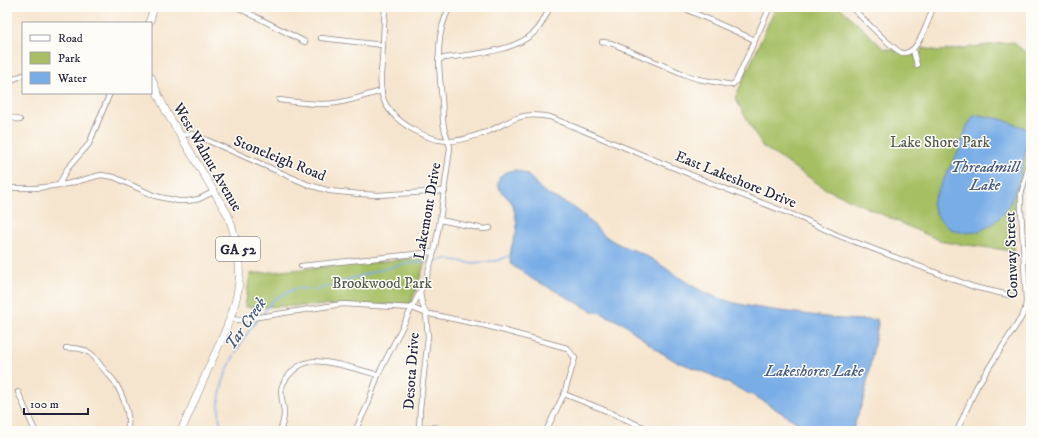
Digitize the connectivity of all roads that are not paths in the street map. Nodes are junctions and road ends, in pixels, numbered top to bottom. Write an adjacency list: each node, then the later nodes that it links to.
1 (154, 7): 10 (main road)
2 (237, 7): 13 (street)
3 (385, 7): 15 (street)
4 (450, 7): 17 (street, Lakemont Drive)
5 (550, 7): 17 (street)
6 (681, 7): 12 (street)
7 (770, 7): 12 (street)
8 (852, 7): 16 (street)
9 (933, 7): 16 (street)
10 (149, 22)
11 (321, 38): 15 (street)
12 (755, 40): 14 (street)
13 (305, 42)
14 (602, 42)
15 (383, 45): 22 (street)
16 (913, 50): 18 (street)
17 (438, 59): 28 (street, Lakemont Drive)
18 (916, 65)
19 (22, 75): 21 (street)
20 (152, 80): 27 (main road, West Walnut Avenue / GA 52)
21 (7, 82)
22 (382, 91): 24 (street); 28 (street)
23 (110, 94): 30 (street)
24 (279, 100)
25 (7, 116): 26 (street)
26 (20, 120)
27 (180, 135): 32 (main road, West Walnut Avenue / GA 52); 33 (street, Stoneleigh Road)
28 (449, 141): 33 (street, Lakemont Drive); 39 (street, East Lakeshore Drive)
29 (1031, 156): 56 (street, Conway Street)
30 (59, 185): 31 (street); 32 (street)
31 (7, 188)
32 (215, 190): 42 (main road, West Walnut Avenue / GA 52)
33 (445, 191): 34 (street, Lakemont Drive)
34 (440, 220): 35 (street); 36 (street, Lakemont Drive)
35 (490, 228)
36 (434, 252): 37 (street); 38 (street, Lakemont Drive)
37 (301, 266)
38 (420, 292): 40 (street, Lakemont Drive); 41 (street, Desota Drive)
39 (1013, 296)
40 (412, 308): 41 (street); 42 (street); 44 (street, Lakemont Drive)
41 (426, 314): 46 (street); 47 (street, Desota Drive)
42 (231, 319): 50 (main road, West Walnut Avenue / GA 52)
43 (66, 348): 49 (street)
44 (378, 375): 51 (street); 52 (street, Lakemont Drive)
45 (18, 392): 48 (street)
46 (564, 394): 54 (street); 55 (street)
47 (419, 429): 53 (street)
48 (35, 431)
49 (127, 431)
50 (181, 431)
51 (280, 431)
52 (355, 431)
53 (448, 431)
54 (546, 431)
55 (652, 431)
56 (957, 431)

